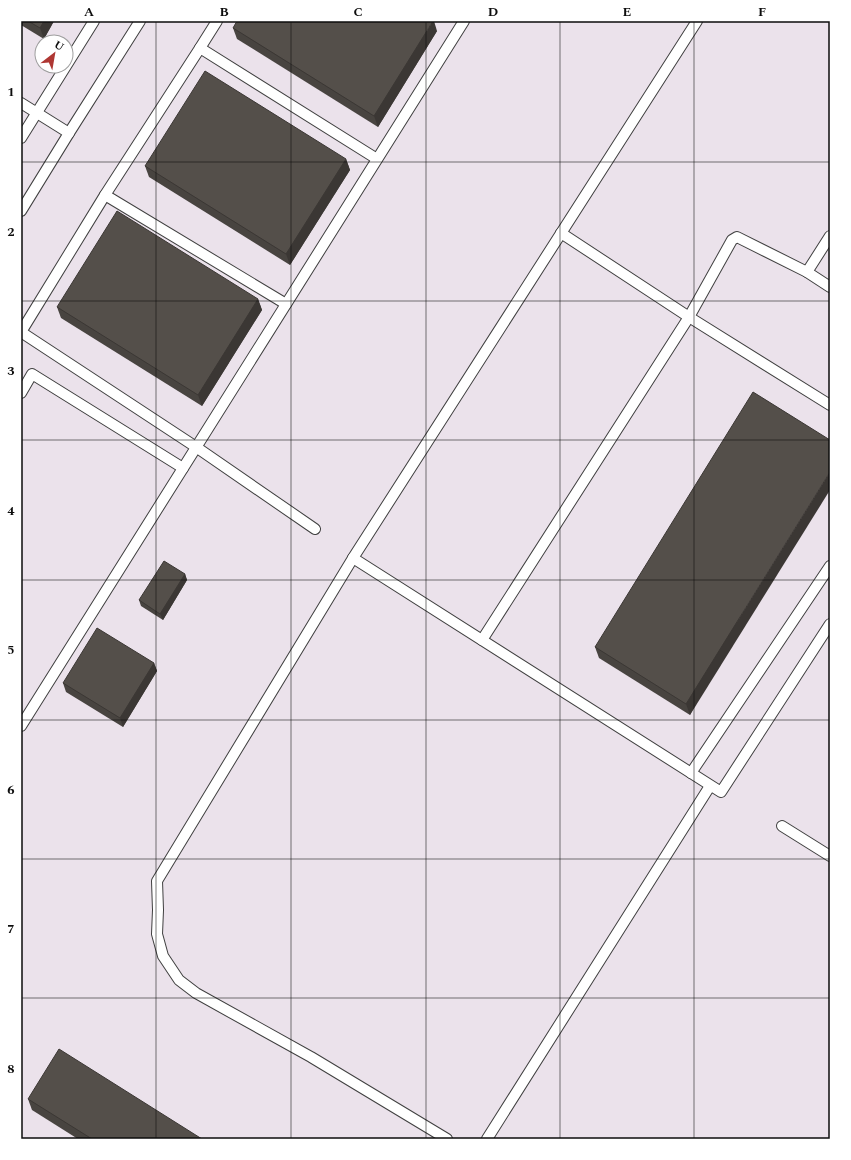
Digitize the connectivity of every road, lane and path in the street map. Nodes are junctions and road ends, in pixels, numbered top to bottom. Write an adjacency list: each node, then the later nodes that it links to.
1 (94, 21): 8 (lane)
2 (140, 21): 9 (lane)
3 (218, 21): 6 (lane)
4 (464, 21): 11 (lane)
5 (697, 21): 14 (lane)
6 (200, 48): 11 (lane); 12 (lane)
7 (21, 103): 8 (lane)
8 (37, 113): 9 (lane); 10 (lane)
9 (69, 133): 13 (lane)
10 (21, 138)
11 (377, 159): 18 (lane)
12 (105, 195): 18 (lane); 20 (lane)
13 (21, 211)
14 (561, 233): 19 (lane); 26 (lane)
15 (830, 236): 16 (lane)
16 (807, 272): 17 (lane); 19 (lane)
17 (830, 287)
18 (286, 304): 23 (lane)
19 (689, 317): 22 (lane); 29 (lane)
20 (21, 332): 23 (lane)
21 (21, 393): 24 (lane)
22 (830, 405)
23 (196, 447): 24 (lane); 25 (lane)
24 (183, 468): 30 (lane)
25 (316, 529)
26 (353, 558): 29 (lane); 35 (lane)
27 (830, 566): 31 (lane)
28 (830, 624): 32 (lane)
29 (482, 640): 31 (lane)
30 (21, 726)
31 (691, 773): 32 (lane)
32 (710, 786): 36 (lane)
33 (782, 826): 34 (lane)
34 (830, 856)
35 (447, 1139)
36 (487, 1139)

